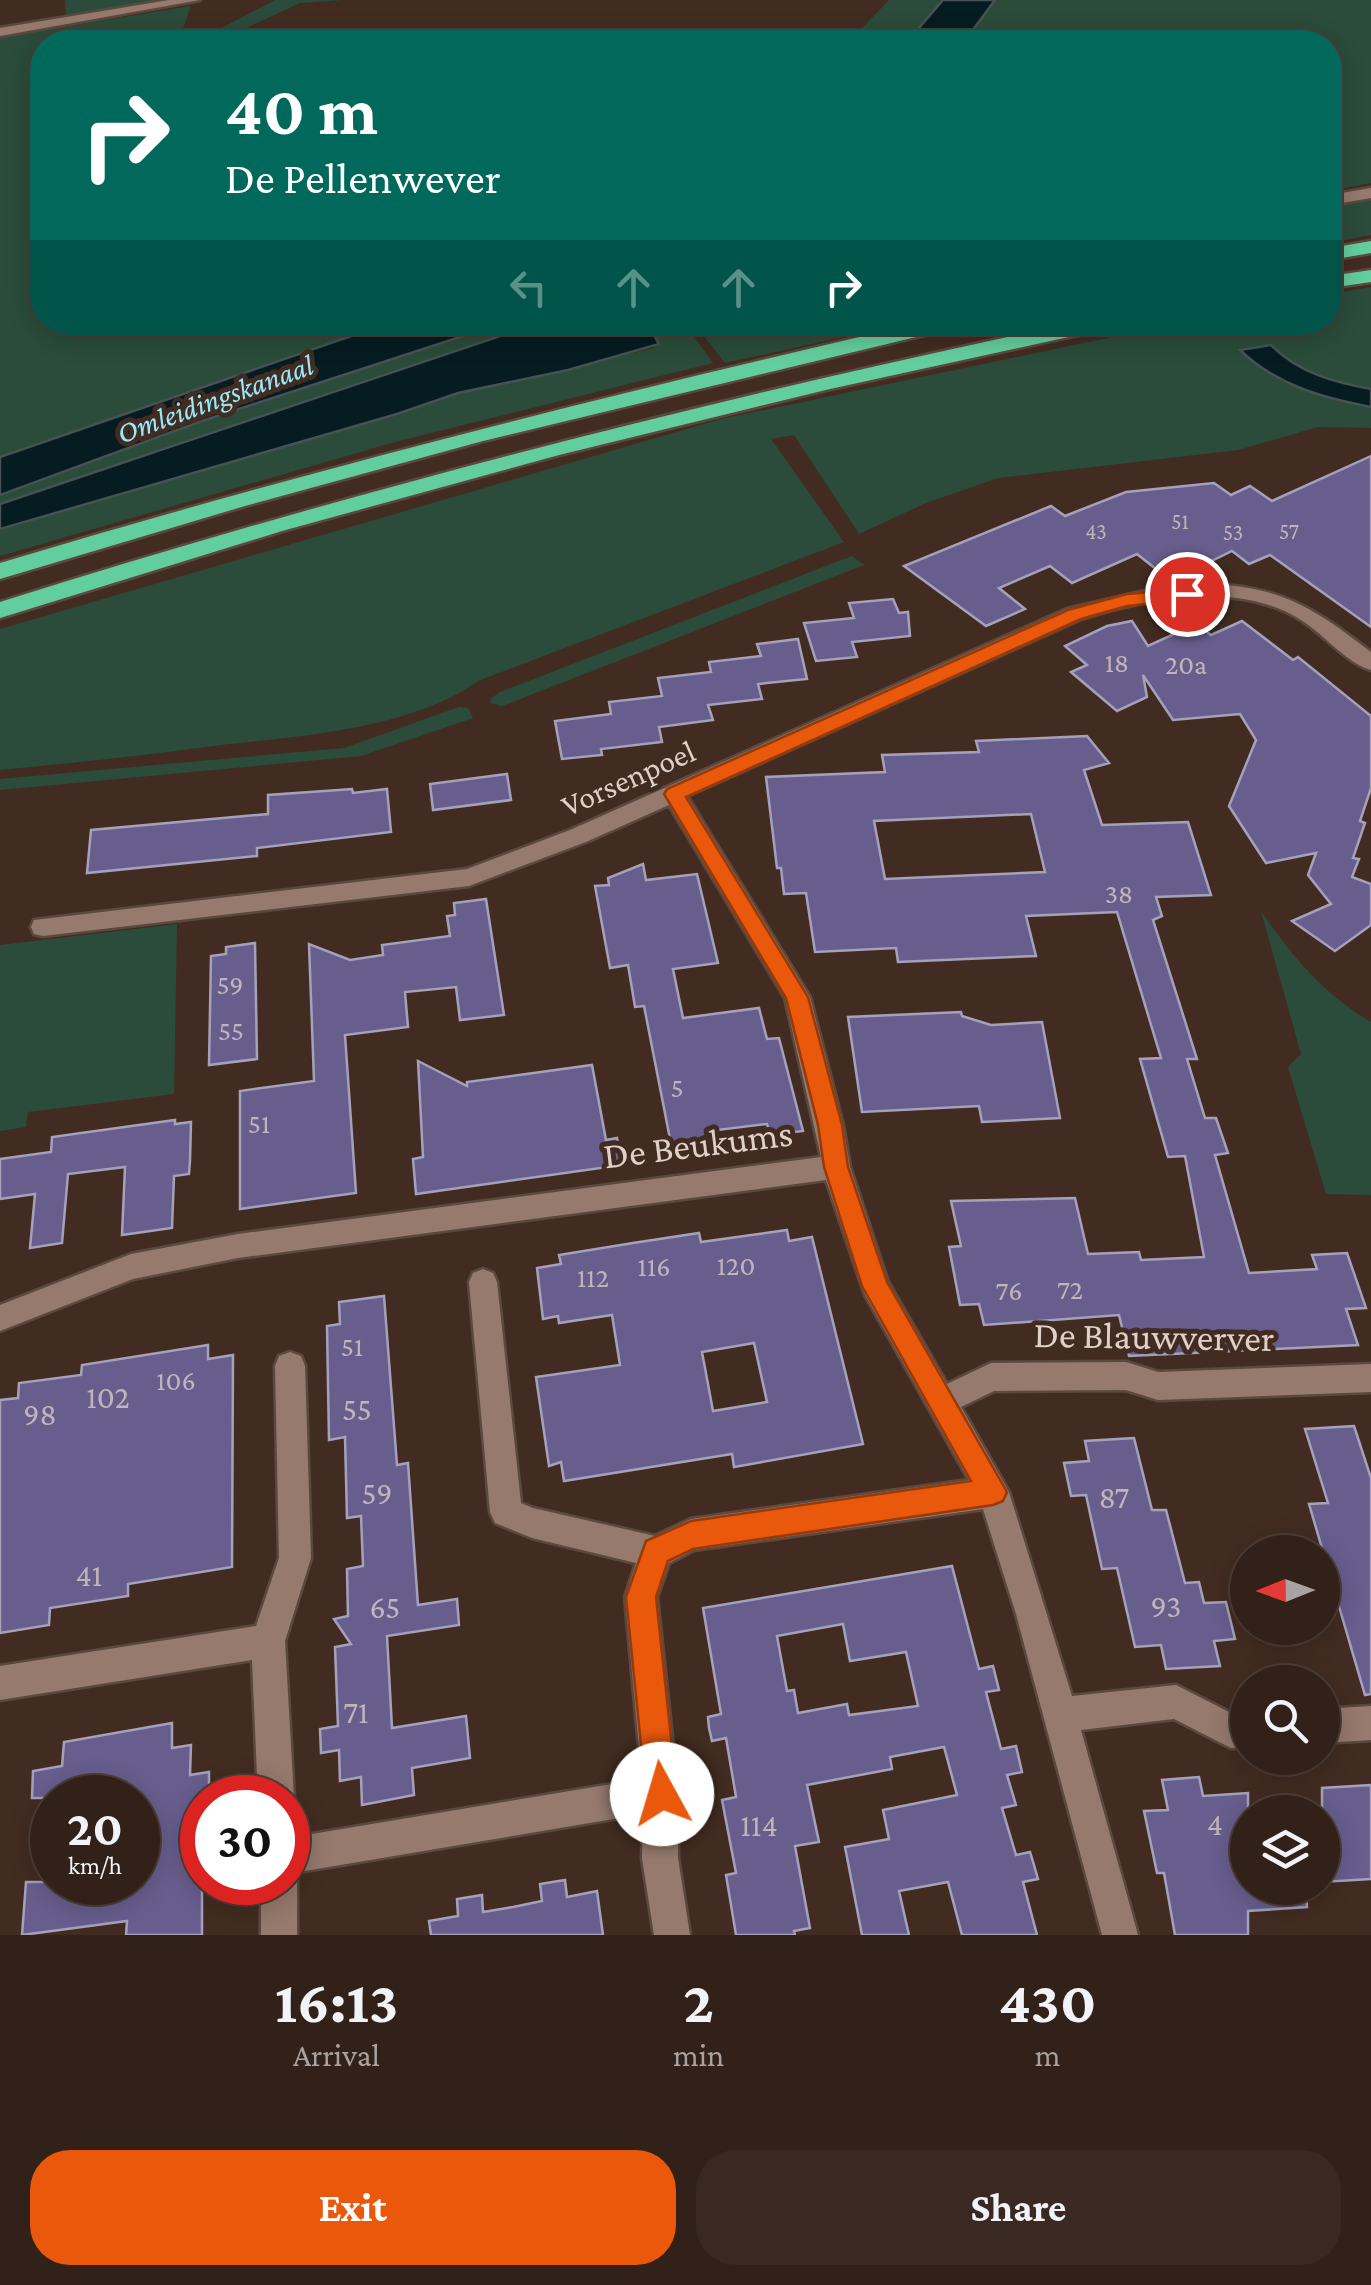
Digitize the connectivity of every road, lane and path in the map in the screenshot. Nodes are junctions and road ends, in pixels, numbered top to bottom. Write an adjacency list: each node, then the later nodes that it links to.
1 (192, 0): 2 (street)
2 (0, 32)
3 (1371, 193): 4 (street)
4 (1342, 198)
5 (1371, 248): 6 (highway)
6 (1342, 252)
7 (1371, 276): 8 (highway)
8 (1342, 280)
9 (897, 335): 11 (highway)
10 (1053, 335): 12 (highway)
11 (0, 571)
12 (0, 610)
13 (1371, 663): 14 (street, Vorsenpoel)
14 (674, 794): 15 (street, Vorsenpoel); 16 (street)
15 (43, 927)
16 (836, 1167): 18 (street, De Beukums); 21 (street, De Beukums)
17 (483, 1282): 23 (street)
18 (0, 1318)
19 (290, 1366): 24 (street)
20 (1371, 1378): 21 (street, De Blauwverver)
21 (941, 1402): 22 (street, De Beukums)
22 (993, 1492): 23 (street); 26 (street, De Beukums)
23 (656, 1552): 31 (street)
24 (268, 1641): 25 (street); 30 (street)
25 (0, 1683)
26 (1058, 1714): 29 (street); 36 (street, De Beukums)
27 (1371, 1722): 28 (street)
28 (1340, 1725)
29 (1230, 1731)
30 (275, 1775)
31 (662, 1794): 32 (street); 35 (street)
32 (310, 1852)
33 (279, 1905): 34 (street)
34 (279, 1935)
35 (672, 1935)
36 (1120, 1935)

